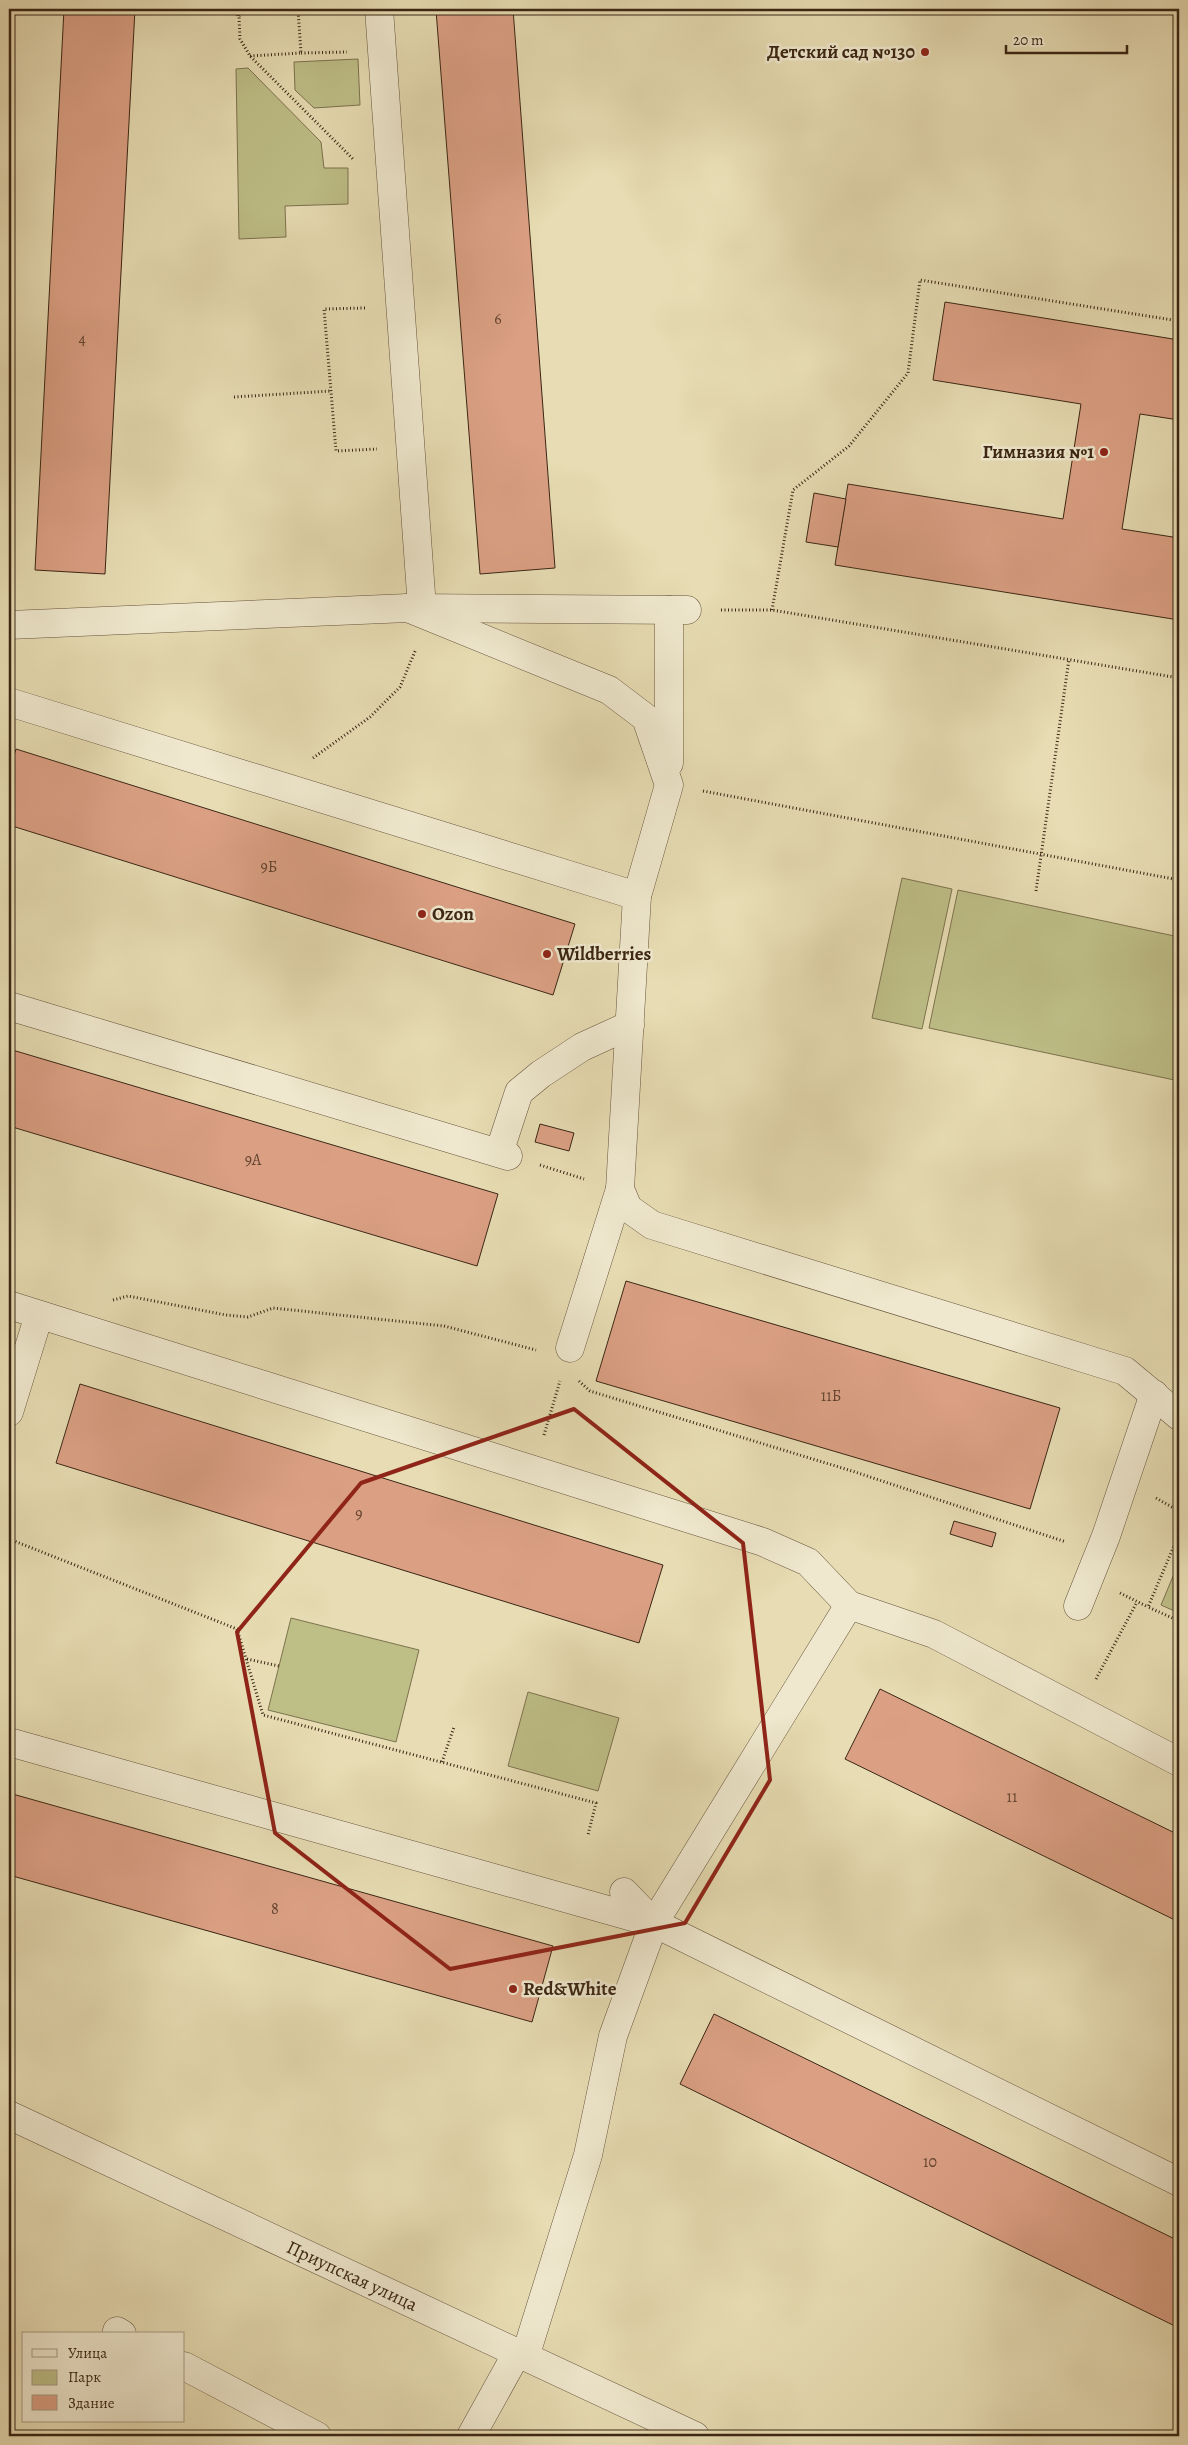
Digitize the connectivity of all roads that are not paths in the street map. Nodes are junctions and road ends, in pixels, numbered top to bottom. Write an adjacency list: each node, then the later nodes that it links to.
1 (379, 9): 2 (street)
2 (420, 611): 3 (street); 5 (street); 5 (street)
3 (9, 625)
4 (9, 702): 6 (street)
5 (669, 785): 6 (street)
6 (637, 896): 8 (street)
7 (9, 1006): 8 (street)
8 (630, 1025): 9 (street)
9 (620, 1189): 12 (street); 13 (street)
10 (9, 1305): 11 (street)
11 (51, 1319): 14 (street); 16 (street)
12 (570, 1348)
13 (1154, 1394): 15 (street); 17 (street)
14 (9, 1412)
15 (1179, 1416)
16 (849, 1605): 19 (street); 21 (street)
17 (1078, 1606)
18 (9, 1742): 21 (street)
19 (1179, 1762)
20 (624, 1892): 21 (street)
21 (654, 1923): 23 (street); 24 (street)
22 (9, 2115): 24 (street, Приупская улица)
23 (1179, 2182)
24 (521, 2355): 27 (street); 28 (street, Приупская улица)
25 (185, 2367): 26 (street)
26 (316, 2436)
27 (471, 2436)
28 (695, 2436)

